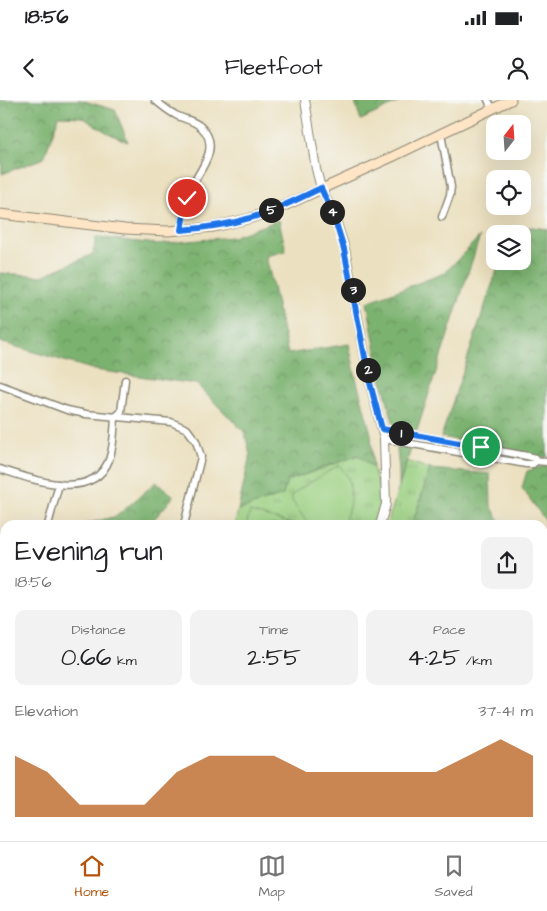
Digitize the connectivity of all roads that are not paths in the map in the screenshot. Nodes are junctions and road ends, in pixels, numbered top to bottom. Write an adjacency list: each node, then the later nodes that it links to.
1 (155, 100): 9 (street)
2 (305, 100): 6 (street)
3 (511, 100): 4 (main road)
4 (490, 104): 5 (main road)
5 (440, 134): 6 (main road); 8 (street)
6 (321, 188): 9 (main road); 13 (street)
7 (0, 214): 9 (main road)
8 (442, 217)
9 (181, 230)
10 (126, 380): 12 (street)
11 (0, 385): 12 (street)
12 (115, 417): 18 (street); 20 (street)
13 (382, 429): 14 (street); 15 (street)
14 (384, 440): 15 (street); 21 (street)
15 (536, 461): 16 (street)
16 (547, 462)
17 (0, 469): 18 (street)
18 (60, 484): 19 (street)
19 (49, 520)
20 (185, 520)
21 (381, 520)

